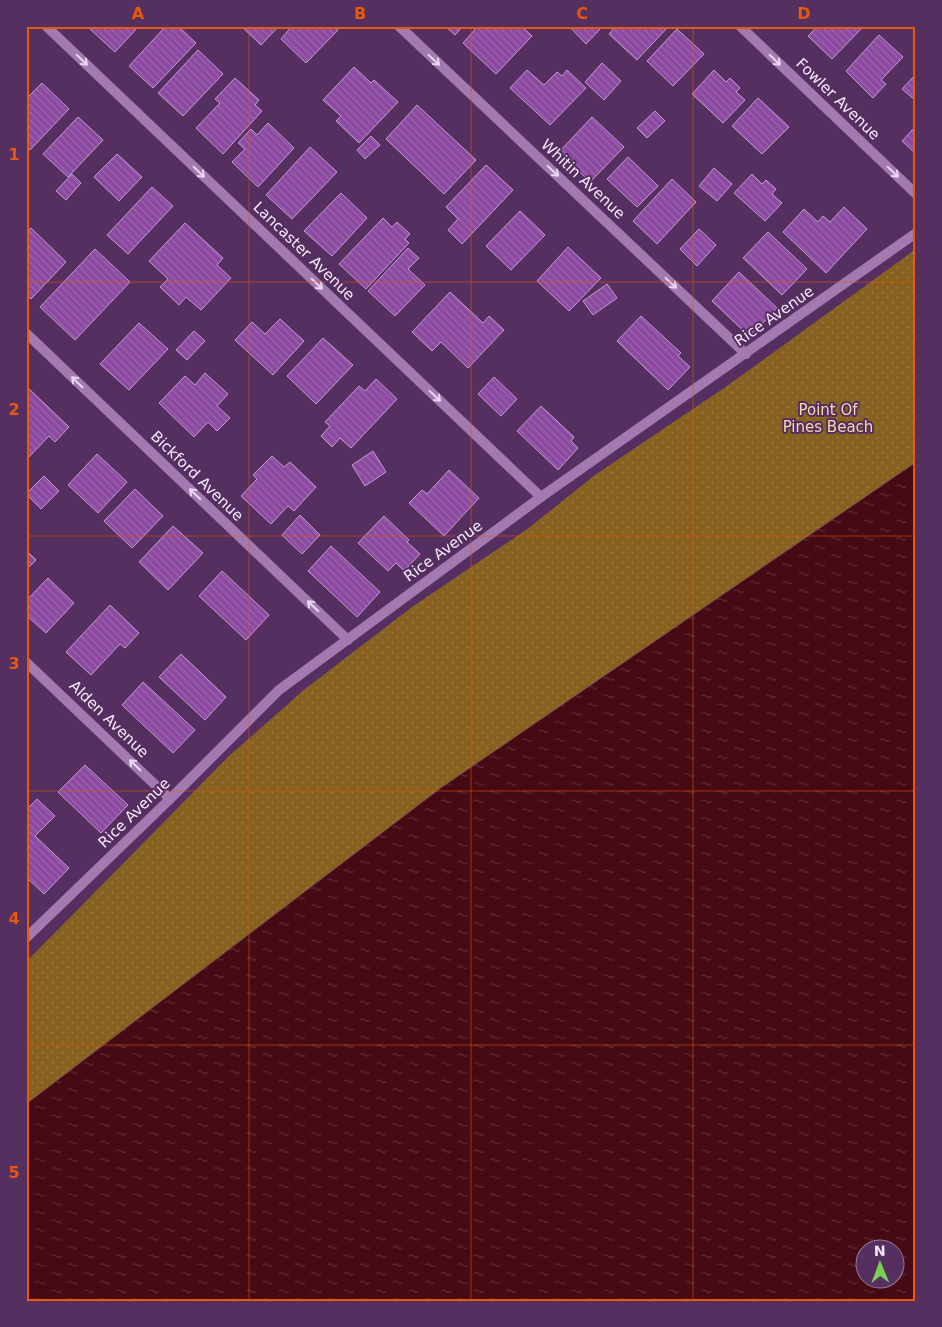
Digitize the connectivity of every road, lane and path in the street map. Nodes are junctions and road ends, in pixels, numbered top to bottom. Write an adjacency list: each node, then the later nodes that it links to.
1 (46, 26): 8 (street, Lancaster Avenue, one-way to 8)
2 (399, 26): 7 (street, Whitin Avenue, one-way to 7)
3 (740, 26): 4 (street, Fowler Avenue, one-way to 4)
4 (916, 194)
5 (916, 233): 7 (street, Rice Avenue)
6 (26, 333): 9 (street, Bickford Avenue, one-way to 6)
7 (746, 354): 8 (street, Rice Avenue)
8 (541, 497): 9 (street, Rice Avenue)
9 (348, 640): 11 (street, Rice Avenue)
10 (26, 662): 11 (street, Alden Avenue, one-way to 10)
11 (170, 799): 12 (street, Rice Avenue)
12 (26, 938)

